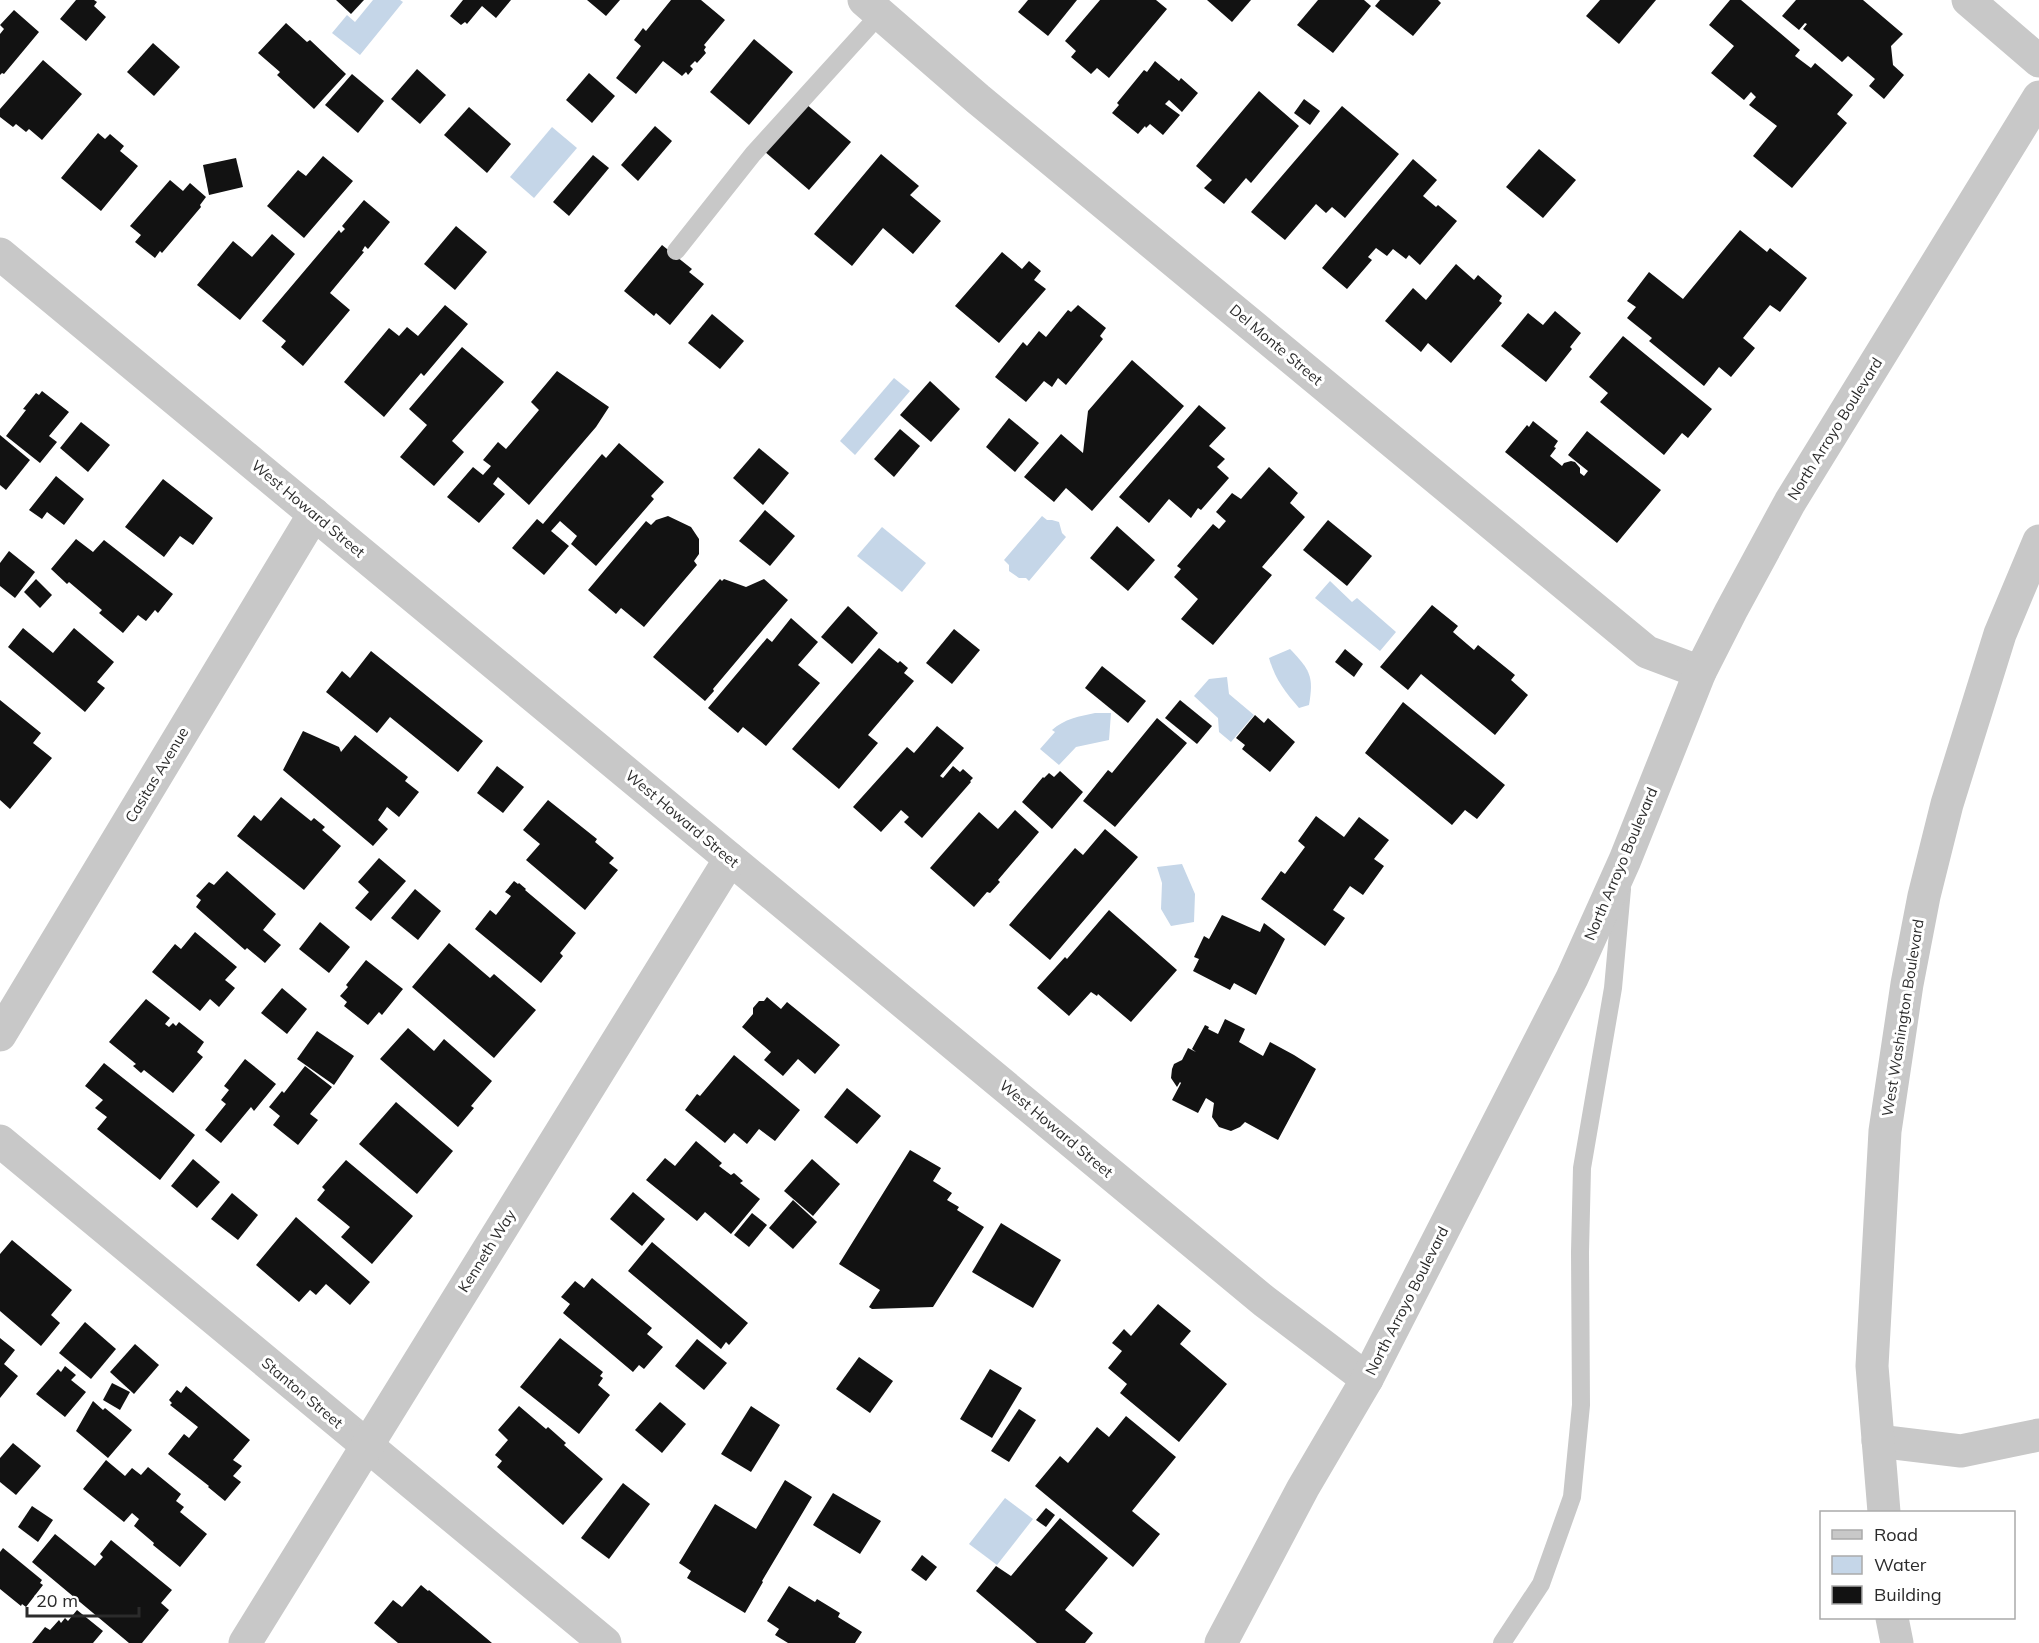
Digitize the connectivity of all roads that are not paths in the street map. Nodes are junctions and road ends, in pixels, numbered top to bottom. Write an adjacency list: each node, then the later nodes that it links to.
1 (1968, 0): 3 (street)
2 (872, 7): 5 (lane); 9 (street, Del Monte Street)
3 (2039, 61)
4 (2039, 97): 9 (street, North Arroyo Boulevard)
5 (676, 251)
6 (0, 254): 7 (street, West Howard Street)
7 (314, 514): 10 (street, West Howard Street); 12 (street, Casitas Avenue)
8 (2039, 541): 16 (street, West Washington Boulevard)
9 (1700, 672): 11 (street, North Arroyo Boulevard)
10 (730, 859): 14 (street, West Howard Street); 17 (street, Kenneth Way)
11 (1625, 860): 14 (street, North Arroyo Boulevard); 23 (lane)
12 (0, 1035)
13 (0, 1142): 17 (street, Stanton Street)
14 (1367, 1379): 22 (street, North Arroyo Boulevard)
15 (2039, 1436): 16 (street)
16 (1878, 1441): 18 (street, West Washington Boulevard)
17 (366, 1446): 20 (street, Kenneth Way); 21 (street, Stanton Street)
18 (1884, 1511)
19 (1892, 1619): 24 (street)
20 (244, 1643)
21 (605, 1643)
22 (1221, 1643)
23 (1502, 1643)
24 (1897, 1643)

